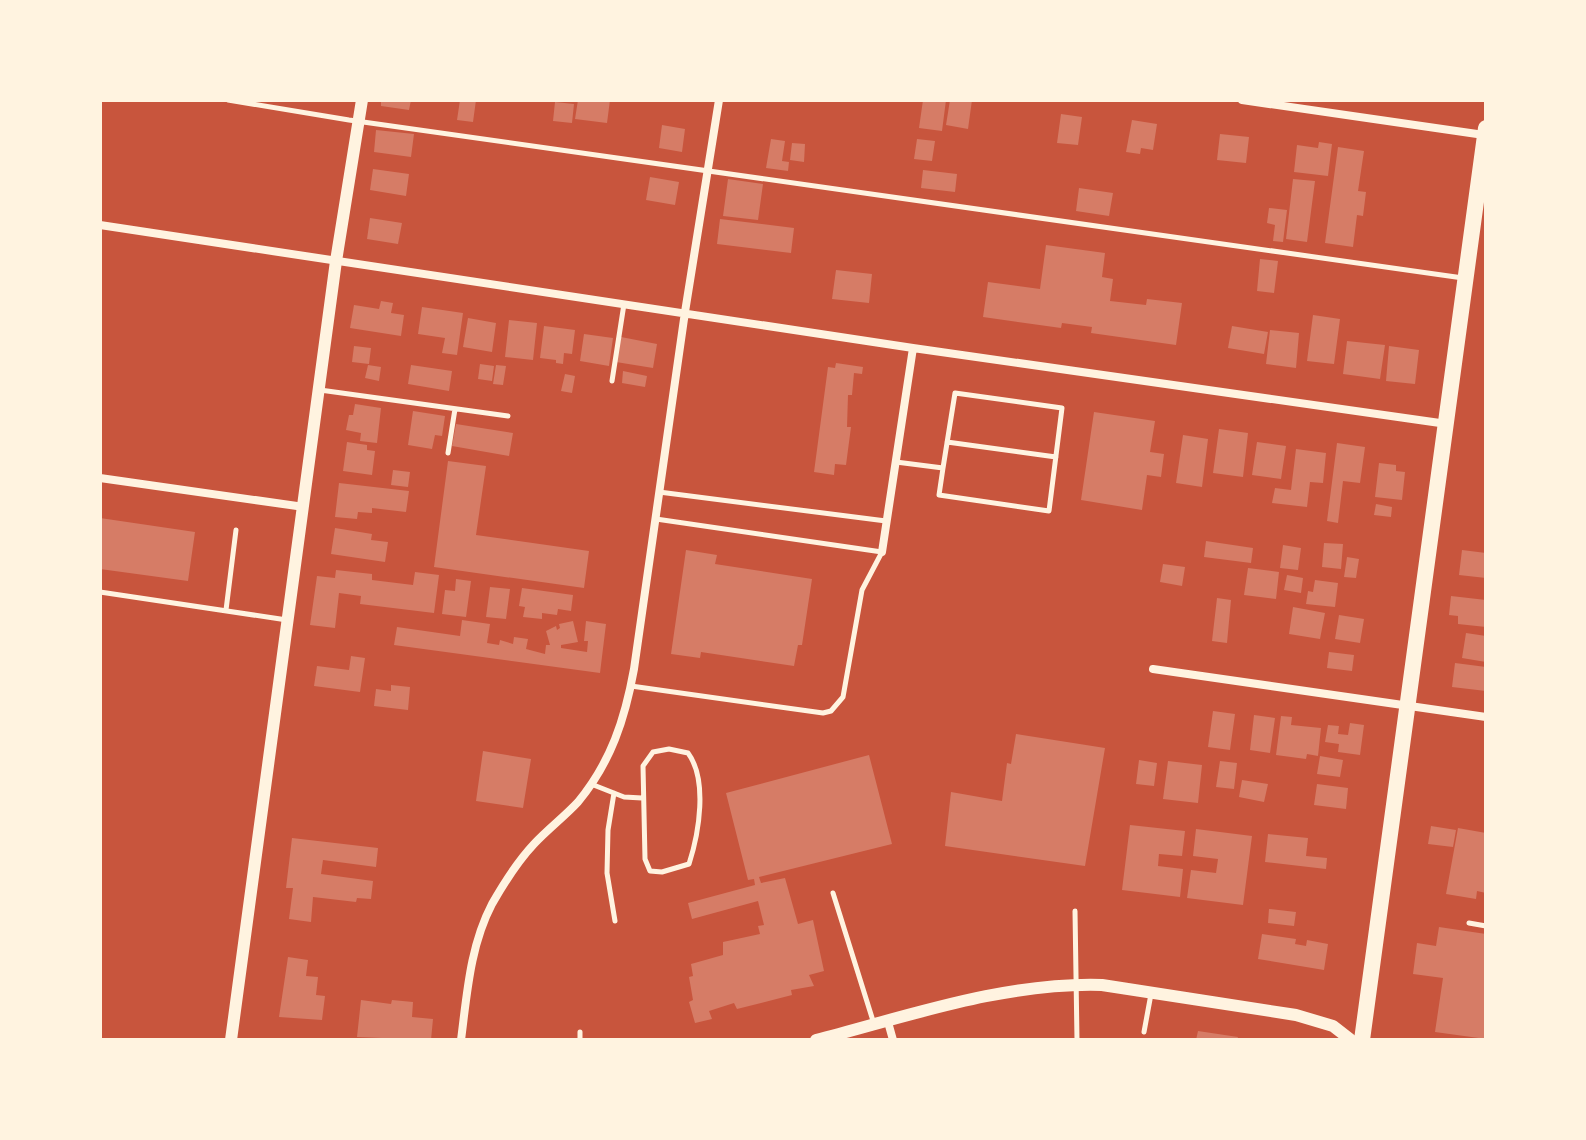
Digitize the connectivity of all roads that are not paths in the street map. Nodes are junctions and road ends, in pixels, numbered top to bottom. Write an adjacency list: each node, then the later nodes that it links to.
1 (228, 100): 5 (lane)
2 (362, 100): 5 (street)
3 (719, 100): 8 (street)
4 (1242, 100): 7 (street)
5 (359, 121): 8 (lane); 10 (street)
6 (1486, 128): 7 (main road)
7 (1485, 136): 11 (main road)
8 (707, 169): 11 (lane); 13 (street)
9 (100, 225): 10 (street)
10 (336, 261): 12 (street); 16 (street)
11 (1467, 278): 19 (main road)
12 (624, 303): 13 (street); 15 (lane)
13 (685, 312): 14 (street); 26 (street)
14 (913, 348): 19 (street); 23 (street)
15 (612, 381)
16 (319, 390): 17 (lane); 27 (street)
17 (455, 409): 18 (lane); 21 (lane)
18 (508, 416)
19 (1447, 424): 37 (main road)
20 (947, 442): 22 (lane); 22 (lane); 24 (lane)
21 (448, 453)
22 (1056, 457): 24 (lane)
23 (896, 462): 24 (lane); 29 (street)
24 (943, 468)
25 (100, 478): 27 (street)
26 (659, 492): 28 (street); 29 (lane)
27 (304, 507): 34 (street)
28 (655, 519): 31 (lane); 36 (street)
29 (887, 521): 31 (street)
30 (236, 530): 33 (lane)
31 (882, 552): 36 (lane)
32 (100, 592): 33 (lane)
33 (226, 610): 34 (lane)
34 (288, 620): 53 (street)
35 (1153, 669): 37 (street)
36 (631, 686): 39 (street)
37 (1408, 706): 38 (street); 60 (main road)
38 (1486, 717)
39 (590, 783): 40 (lane); 54 (street)
40 (614, 793): 41 (lane); 44 (lane)
41 (643, 798): 41 (lane)
42 (833, 893): 50 (lane)
43 (1075, 911): 47 (lane)
44 (615, 921)
45 (1469, 923): 46 (lane)
46 (1486, 926)
47 (1076, 984): 48 (street); 49 (street); 58 (lane)
48 (1151, 993): 52 (lane); 59 (street)
49 (888, 1022): 50 (street); 57 (street)
50 (874, 1025): 56 (street)
51 (580, 1032): 55 (lane)
52 (1144, 1032)
53 (231, 1040)
54 (461, 1040)
55 (580, 1040)
56 (816, 1040)
57 (893, 1040)
58 (1077, 1040)
59 (1351, 1040)
60 (1362, 1040)

